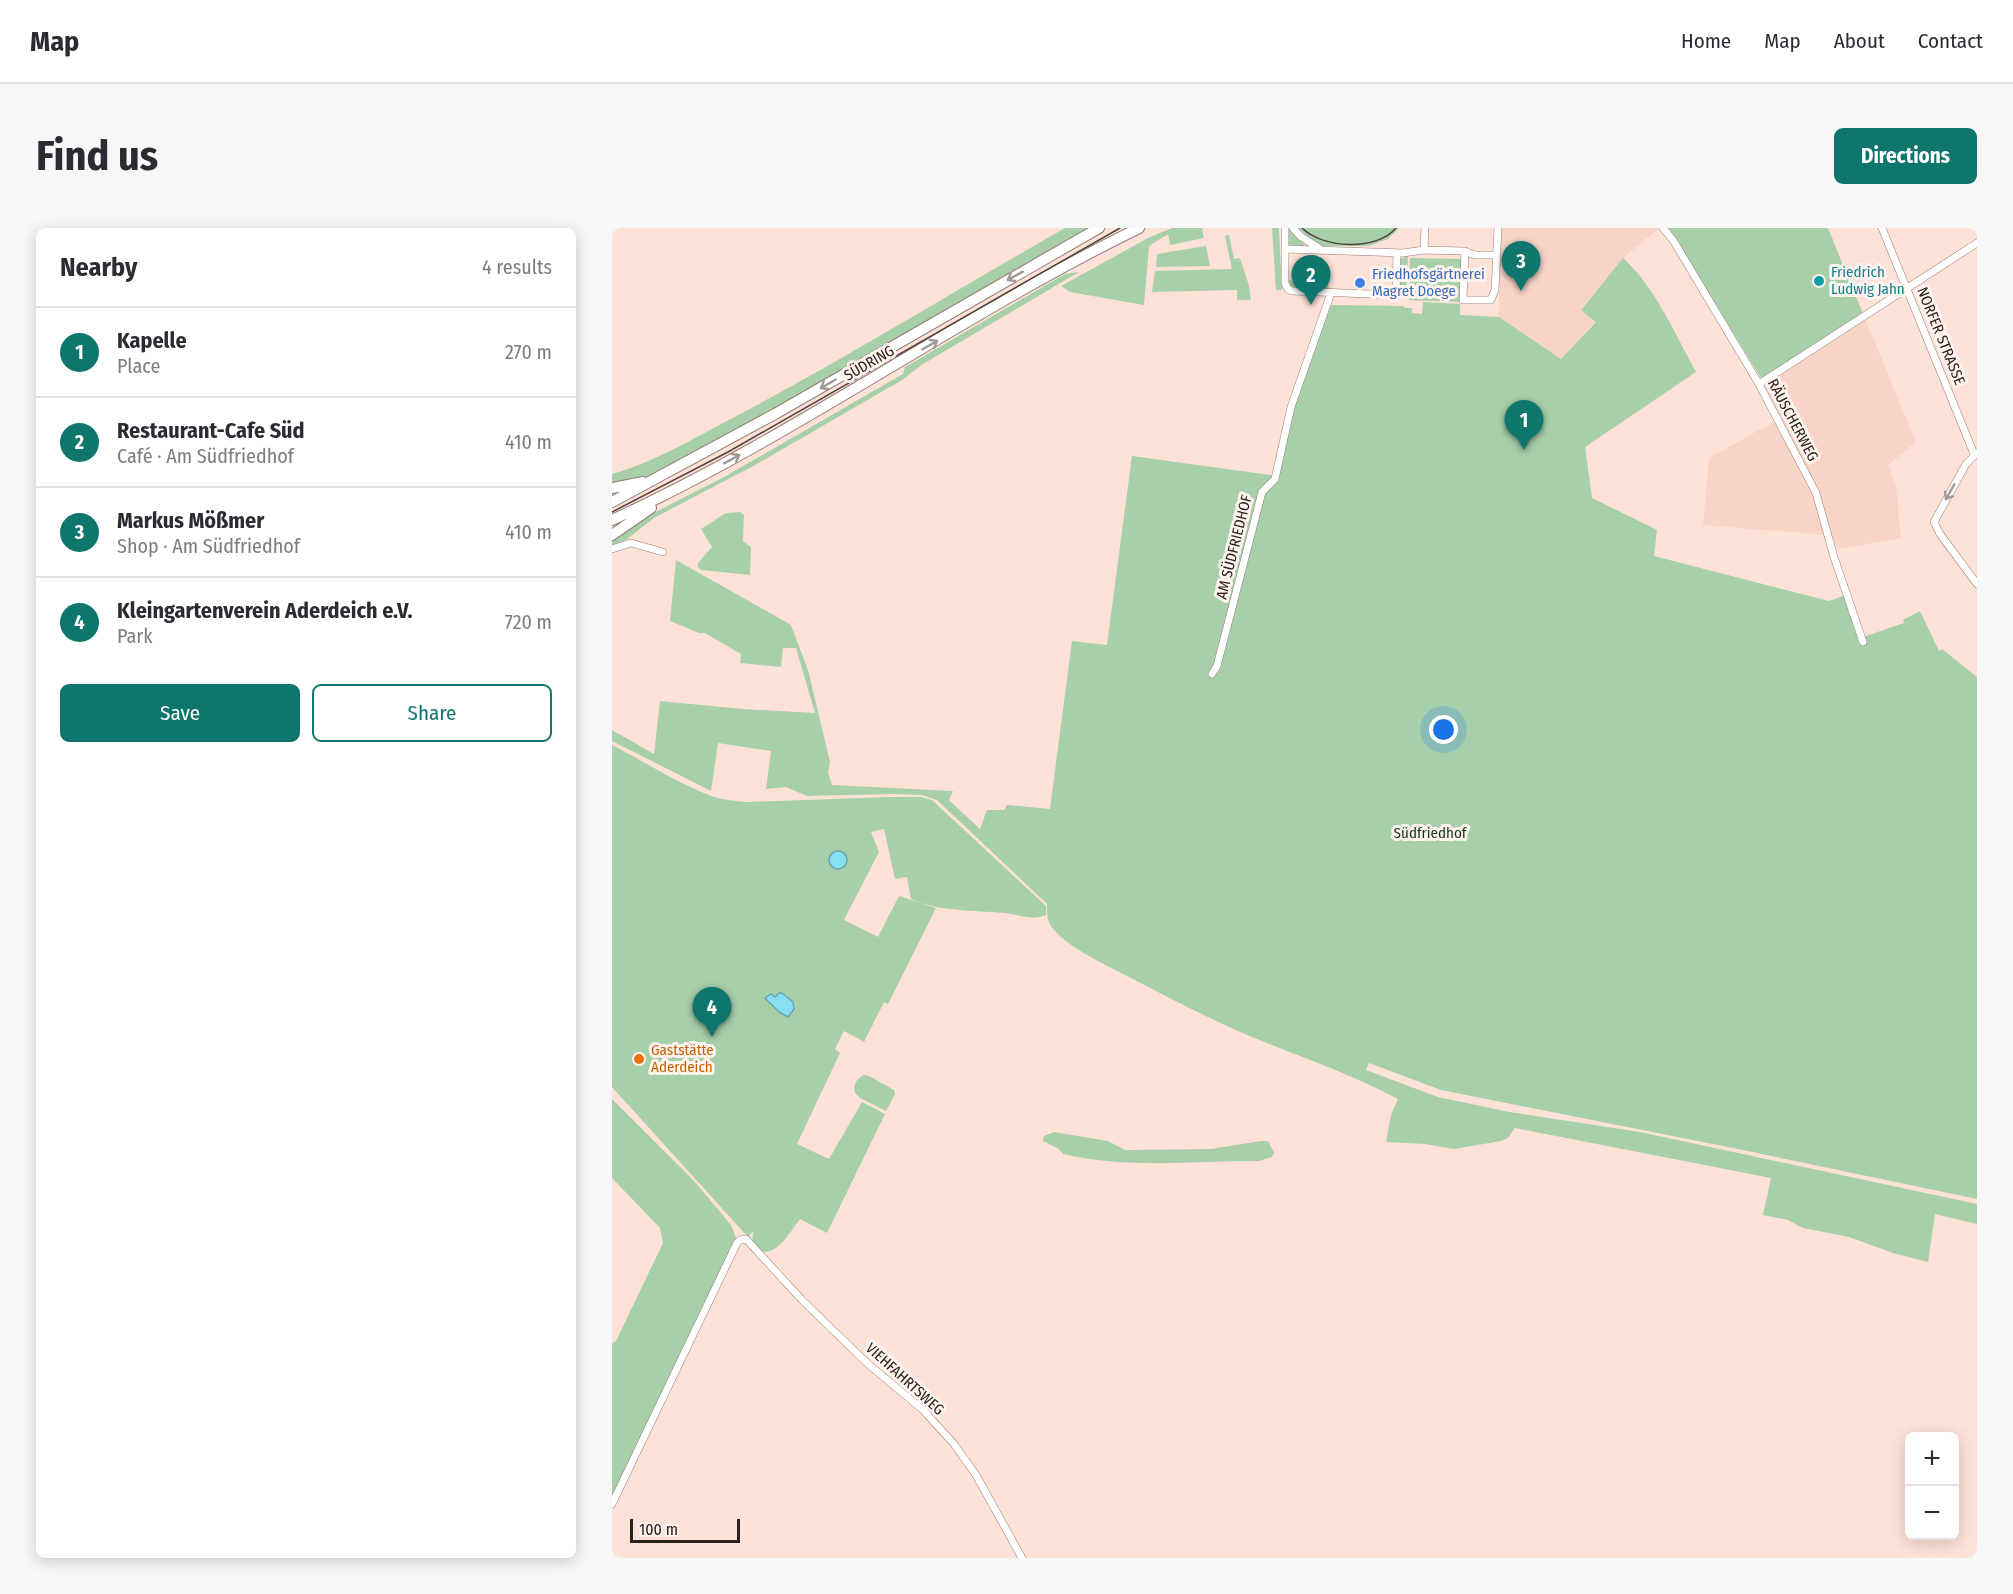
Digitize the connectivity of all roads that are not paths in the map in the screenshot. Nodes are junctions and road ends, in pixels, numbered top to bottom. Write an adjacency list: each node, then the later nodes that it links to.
1 (1099, 228): 20 (main road, SÜDRING, one-way to 20)
2 (1139, 228): 21 (main road, SÜDRING, one-way to 2)
3 (1285, 228): 10 (street)
4 (1293, 228): 11 (street)
5 (1425, 228): 12 (street)
6 (1498, 228): 15 (street)
7 (1663, 228): 18 (street, RÄUSCHERWEG)
8 (1882, 228): 16 (street, NORFER STRASSE)
9 (1977, 243): 16 (street)
10 (1285, 249): 11 (street); 17 (street)
11 (1324, 250): 14 (street)
12 (1424, 250): 13 (street); 14 (street)
13 (1465, 251): 15 (street); 15 (street)
14 (1397, 253): 17 (street)
15 (1497, 255)
16 (1907, 287): 18 (street); 19 (street, NORFER STRASSE)
17 (1331, 293): 30 (street, AM SÜDFRIEDHOF)
18 (1759, 384): 29 (street, RÄUSCHERWEG)
19 (1976, 454): 28 (street, one-way to 28)
20 (658, 478): 22 (main road); 23 (main road, SÜDRING)
21 (681, 487): 24 (main road, SÜDRING); 25 (main road)
22 (612, 488)
23 (612, 502)
24 (612, 520)
25 (612, 535)
26 (612, 549): 27 (street)
27 (663, 552)
28 (1977, 584)
29 (1863, 642)
30 (1212, 674)
31 (612, 1504): 32 (street, VIEHFAHRTSWEG)
32 (1022, 1558)

